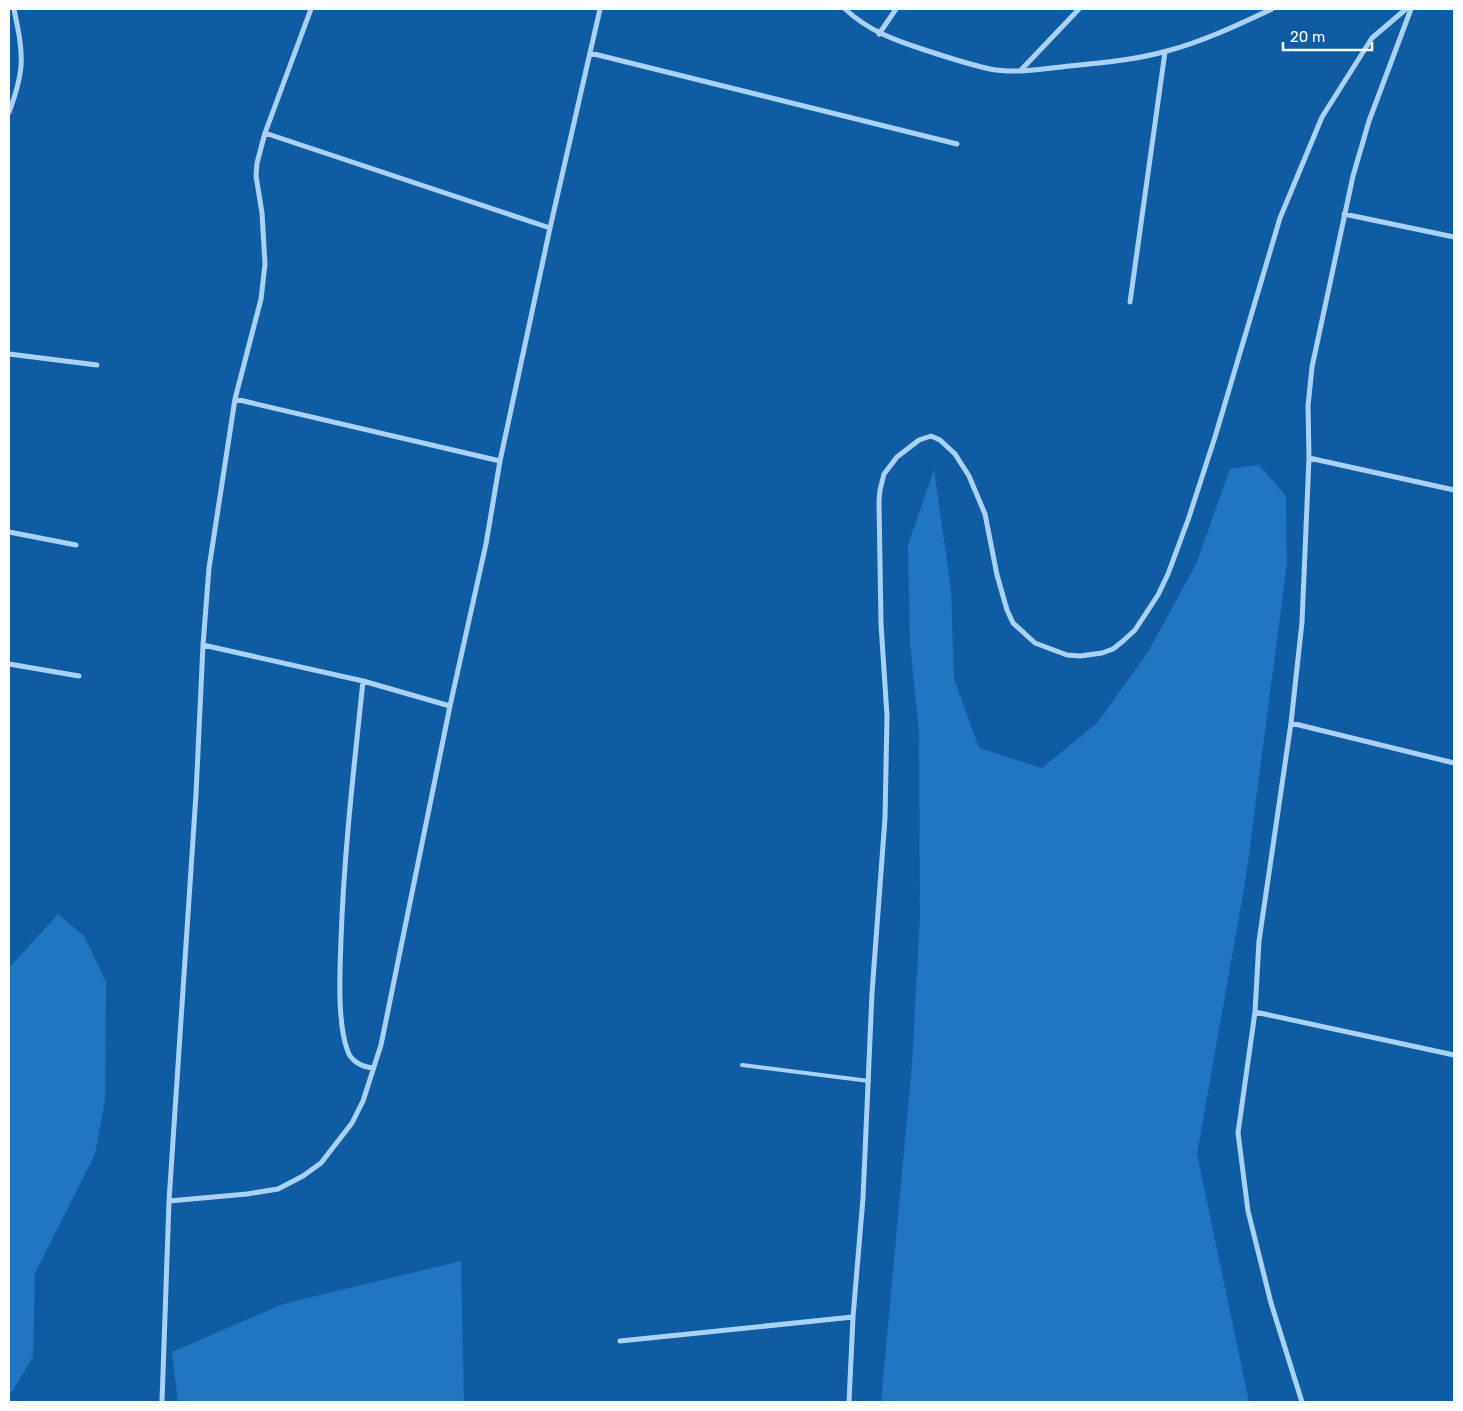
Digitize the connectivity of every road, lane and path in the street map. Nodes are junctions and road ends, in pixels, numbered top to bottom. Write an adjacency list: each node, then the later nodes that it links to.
1 (14, 9): 14 (street)
2 (311, 9): 15 (street)
3 (600, 9): 12 (street)
4 (845, 9): 10 (street)
5 (896, 9): 10 (street)
6 (1079, 9): 13 (street)
7 (1272, 9): 11 (street)
8 (1406, 9): 40 (street)
9 (1411, 9): 17 (street)
10 (879, 34): 13 (street)
11 (1164, 52): 13 (street); 20 (street)
12 (590, 53): 16 (street); 18 (street)
13 (1020, 70)
14 (9, 112)
15 (265, 133): 18 (street); 23 (street)
16 (957, 144)
17 (1344, 214): 19 (street); 24 (street)
18 (550, 228): 25 (street)
19 (1454, 236)
20 (1130, 302)
21 (9, 354): 22 (street)
22 (97, 365)
23 (235, 399): 25 (street); 29 (street)
24 (1309, 458): 26 (street); 34 (street)
25 (500, 461): 33 (street)
26 (1454, 490)
27 (9, 532): 28 (street)
28 (76, 546)
29 (203, 645): 32 (street); 41 (street)
30 (9, 664): 31 (street)
31 (78, 676)
32 (363, 681): 33 (street); 39 (street)
33 (450, 706): 39 (street)
34 (1291, 723): 35 (street); 36 (street)
35 (1454, 763)
36 (1255, 1012): 37 (street); 46 (street)
37 (1454, 1055)
38 (742, 1065): 40 (lane)
39 (373, 1068): 41 (street)
40 (869, 1081): 42 (street)
41 (169, 1201): 44 (street)
42 (853, 1318): 43 (street); 45 (street)
43 (620, 1341)
44 (162, 1402)
45 (849, 1402)
46 (1302, 1402)

